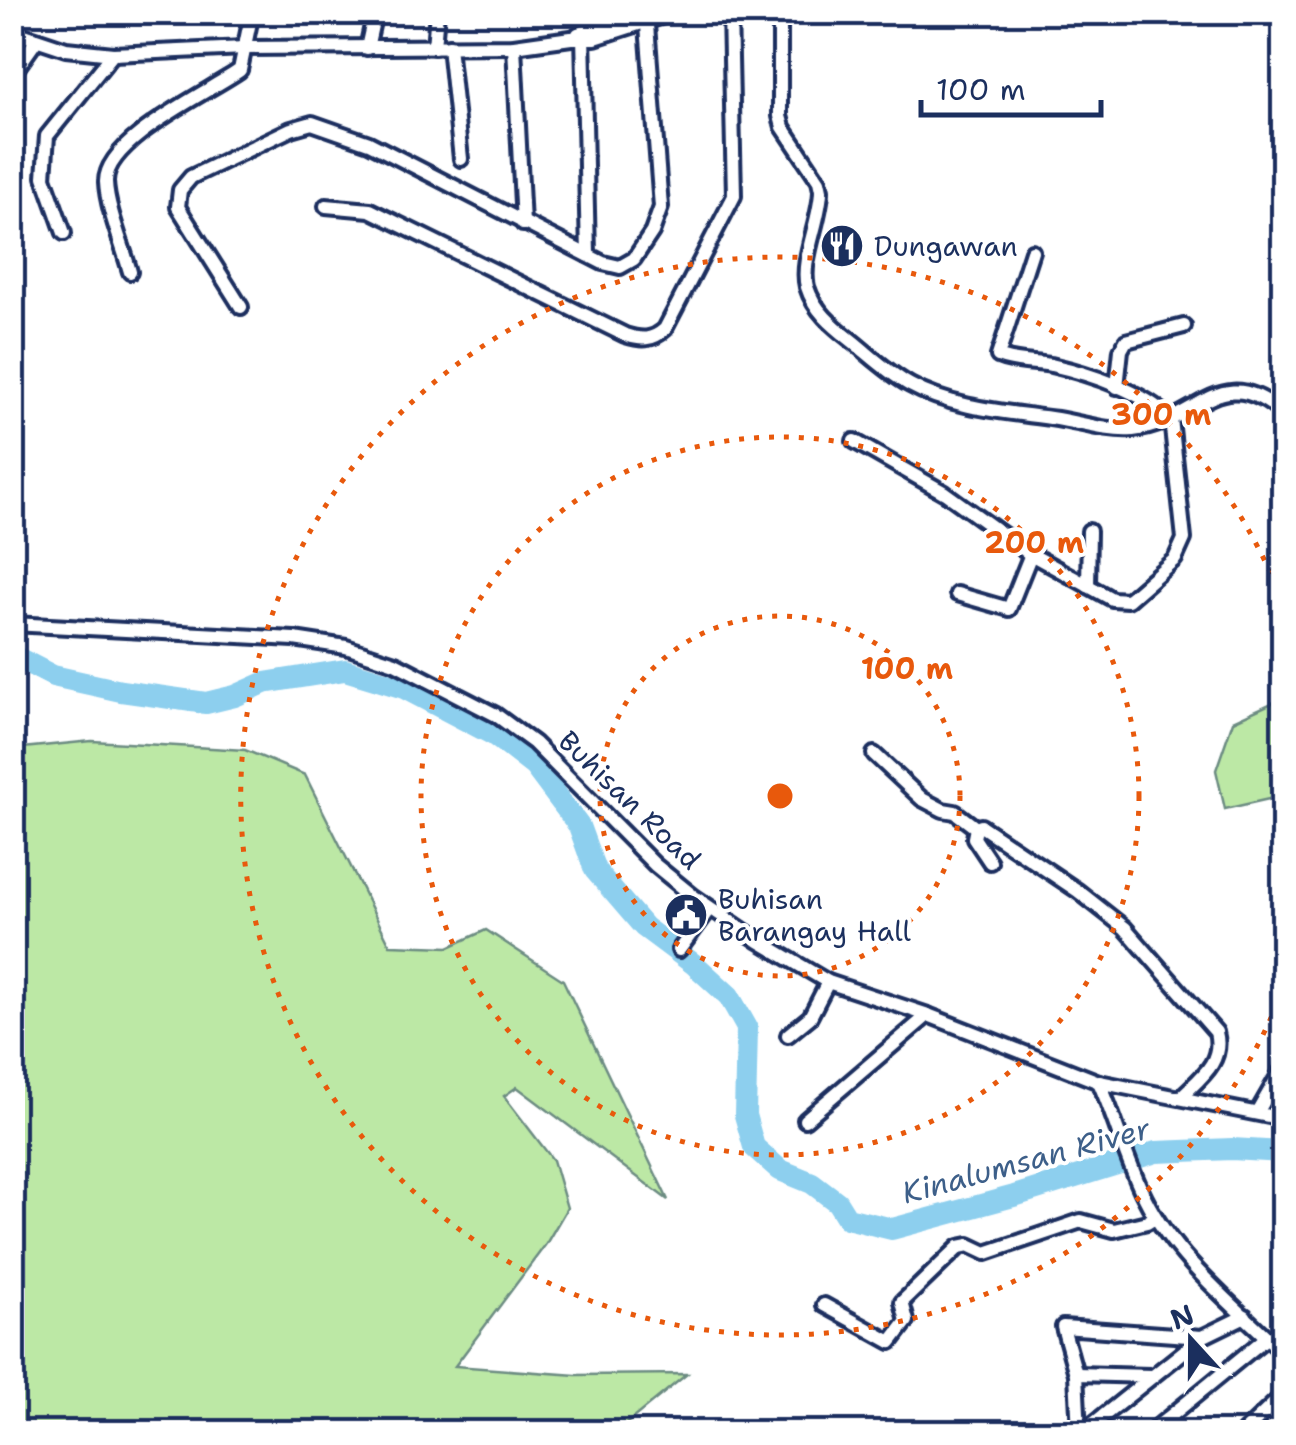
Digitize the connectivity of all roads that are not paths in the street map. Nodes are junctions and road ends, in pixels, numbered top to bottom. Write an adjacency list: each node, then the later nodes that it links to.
1 (252, 12): 14 (street)
2 (375, 12): 15 (street)
3 (437, 12): 13 (street)
4 (676, 12): 7 (street)
5 (730, 12): 19 (street)
6 (780, 12): 29 (street)
7 (646, 16): 9 (street); 23 (street)
8 (12, 31): 10 (street)
9 (579, 36): 12 (street); 23 (street)
10 (36, 41): 16 (street); 17 (street)
11 (449, 46): 12 (street); 13 (street); 18 (street)
12 (514, 46): 20 (street)
13 (434, 47): 15 (street)
14 (246, 48): 15 (street); 16 (street); 24 (street)
15 (367, 48)
16 (113, 54): 21 (street)
17 (12, 75)
18 (461, 159)
19 (326, 206)
20 (523, 224): 23 (street); 25 (street)
21 (64, 233)
22 (1032, 251): 27 (street)
23 (588, 255)
24 (130, 272)
25 (241, 308)
26 (1184, 326): 27 (street)
27 (1117, 388): 29 (street)
28 (1284, 415): 29 (street)
29 (1171, 419): 33 (street)
30 (854, 442): 32 (street)
31 (1089, 531): 33 (street)
32 (1031, 554): 33 (street); 34 (street)
33 (1088, 586)
34 (957, 594)
35 (12, 624): 39 (street, Buhisan Road)
36 (874, 754): 37 (street)
37 (976, 828): 38 (street); 46 (street)
38 (990, 862)
39 (710, 908): 40 (street); 41 (street, Buhisan Road)
40 (679, 950)
41 (828, 982): 42 (street, Buhisan Road); 43 (street)
42 (928, 1015): 45 (street, Buhisan Road); 49 (street)
43 (788, 1035)
44 (1284, 1066): 47 (street)
45 (1099, 1082): 46 (street, Buhisan Road); 50 (street)
46 (1181, 1096): 47 (street, Buhisan Road)
47 (1257, 1113): 48 (street, Buhisan Road)
48 (1284, 1118)
49 (805, 1120)
50 (1155, 1217): 51 (street); 52 (street)
51 (824, 1305)
52 (1245, 1316): 53 (street); 54 (street)
53 (1202, 1336): 56 (street); 57 (street)
54 (1266, 1338): 55 (street); 60 (street)
55 (1284, 1354)
56 (1076, 1374): 57 (street); 59 (street)
57 (1150, 1376): 59 (street)
58 (1284, 1394): 61 (street)
59 (1081, 1432)
60 (1151, 1432)
61 (1244, 1432)

